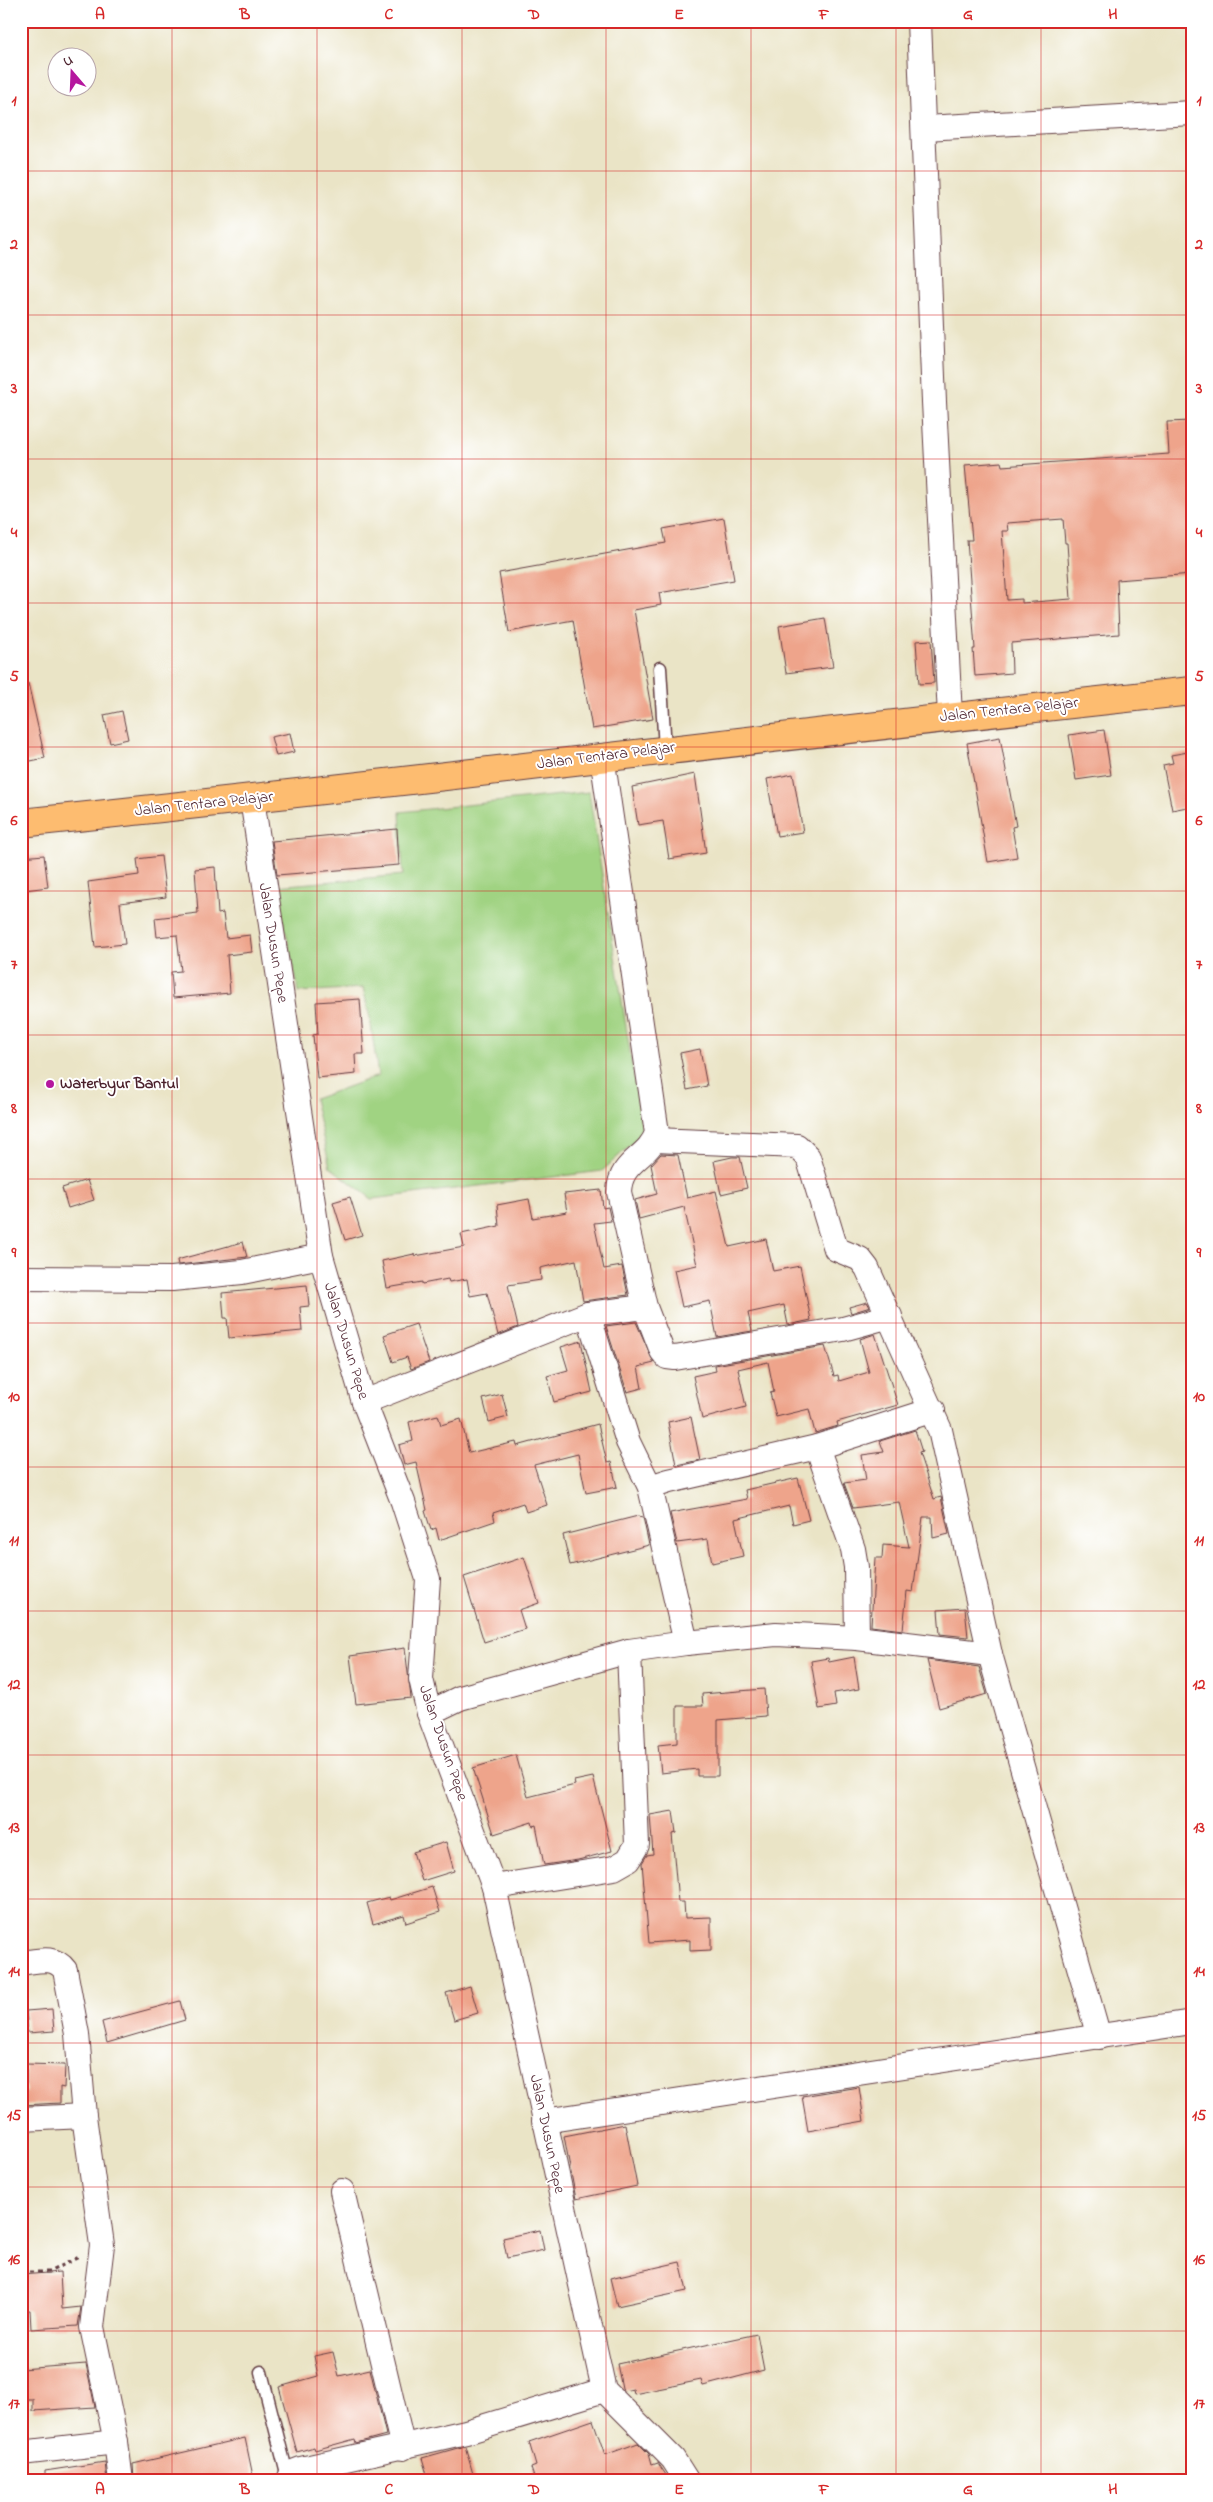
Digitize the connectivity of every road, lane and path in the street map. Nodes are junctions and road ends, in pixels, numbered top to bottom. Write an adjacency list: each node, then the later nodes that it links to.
1 (919, 21): 3 (street)
2 (1192, 114): 3 (street)
3 (925, 128): 6 (street)
4 (660, 668): 7 (lane)
5 (1192, 690): 6 (main road, Jalan Tentara Pelajar)
6 (950, 716): 7 (main road, Jalan Tentara Pelajar)
7 (665, 749): 8 (main road, Jalan Tentara Pelajar)
8 (602, 756): 9 (main road, Jalan Tentara Pelajar); 11 (street)
9 (252, 799): 10 (main road, Jalan Tentara Pelajar); 12 (street, Jalan Dusun Pepe)
10 (21, 822)
11 (654, 1140): 14 (street); 16 (street)
12 (320, 1256): 13 (street); 17 (street, Jalan Dusun Pepe)
13 (21, 1278)
14 (645, 1307): 15 (street); 16 (street)
15 (588, 1314): 17 (street); 20 (street)
16 (890, 1316): 18 (street)
17 (364, 1402): 25 (street, Jalan Dusun Pepe)
18 (933, 1410): 19 (street); 24 (street)
19 (817, 1447): 20 (street); 21 (street)
20 (650, 1488): 22 (street)
21 (857, 1638): 22 (street); 24 (street)
22 (686, 1643): 23 (street)
23 (629, 1651): 25 (street); 26 (street)
24 (990, 1654): 29 (street)
25 (429, 1713): 26 (street, Jalan Dusun Pepe)
26 (494, 1887): 32 (street, Jalan Dusun Pepe)
27 (21, 1963): 30 (street)
28 (1192, 2022): 29 (street)
29 (1099, 2037): 32 (street)
30 (84, 2116): 31 (street); 34 (street)
31 (21, 2119)
32 (544, 2121): 37 (street, Jalan Dusun Pepe)
33 (342, 2191): 39 (street)
34 (102, 2245): 35 (path); 38 (street)
35 (21, 2272)
36 (261, 2372): 41 (lane)
37 (604, 2390): 39 (street); 43 (street)
38 (116, 2442): 40 (street); 42 (street)
39 (402, 2448): 41 (street)
40 (21, 2453)
41 (288, 2479)
42 (121, 2481)
43 (687, 2481)

